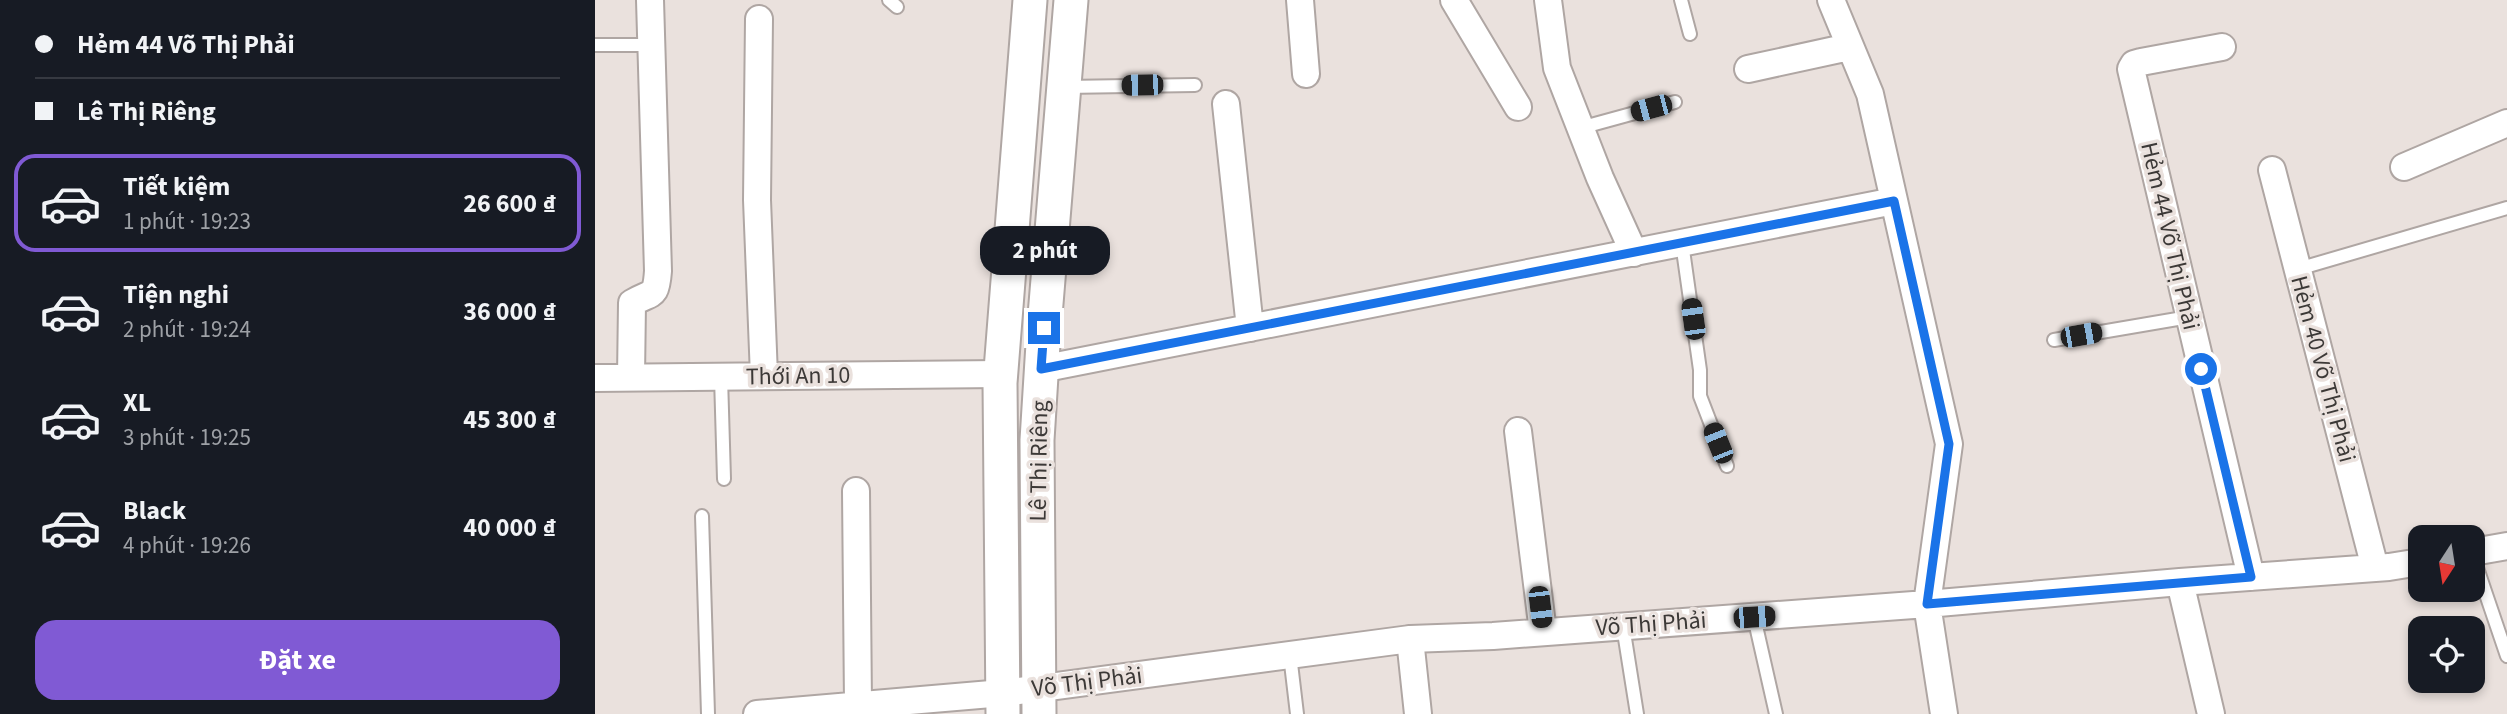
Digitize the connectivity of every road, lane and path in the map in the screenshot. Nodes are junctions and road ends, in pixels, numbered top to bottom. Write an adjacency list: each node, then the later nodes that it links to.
1 (650, 0): 12 (street)
2 (1030, 0): 35 (street, Lê Thị Riêng)
3 (1071, 0): 18 (street, Lê Thị Riêng)
4 (1300, 0): 16 (street)
5 (1454, 0): 21 (street)
6 (1548, 0): 23 (street)
7 (1681, 0): 10 (lane)
8 (1831, 0): 13 (street)
9 (759, 19): 37 (street)
10 (1690, 34)
11 (595, 45): 12 (lane)
12 (652, 45): 38 (street)
13 (1849, 47): 15 (street); 26 (street)
14 (2222, 47): 31 (street, Hẻm 44 Võ Thị Phải)
15 (1748, 69)
16 (1306, 74)
17 (1195, 85): 18 (lane)
18 (1064, 87): 34 (street, Lê Thị Riêng)
19 (1675, 102): 23 (lane)
20 (1226, 104): 32 (street)
21 (1518, 107)
22 (2507, 122): 24 (street)
23 (1580, 128): 29 (street)
24 (2404, 167)
25 (2272, 170): 30 (street, Hẻm 40 Võ Thị Phải)
26 (1894, 201): 28 (street); 52 (street)
27 (2507, 208): 30 (lane)
28 (1682, 243): 29 (street); 41 (lane)
29 (1634, 253): 32 (street)
30 (2298, 270): 48 (street, Hẻm 40 Võ Thị Phải)
31 (2189, 317): 33 (lane); 49 (street, Hẻm 44 Võ Thị Phải)
32 (1250, 328): 34 (street)
33 (2054, 340)
34 (1041, 369): 59 (street, Lê Thị Riêng)
35 (1001, 374): 37 (street, Thới An 10); 60 (street, Lê Thị Riêng)
36 (721, 376): 37 (street, Thới An 10); 38 (street, Thới An 10); 42 (lane)
37 (764, 376)
38 (631, 377): 39 (street, Thới An 10)
39 (595, 378)
40 (1518, 431): 55 (street)
41 (1727, 466)
42 (724, 479)
43 (856, 491): 61 (street)
44 (702, 516): 62 (lane)
45 (2507, 546): 46 (street)
46 (2485, 551)
47 (2408, 564): 48 (street, Võ Thị Phải)
48 (2375, 568): 49 (street, Võ Thị Phải)
49 (2251, 577): 50 (street, Võ Thị Phải)
50 (2179, 582): 52 (street, Võ Thị Phải); 69 (street)
51 (2485, 590): 58 (lane)
52 (1927, 604): 53 (street, Võ Thị Phải); 68 (street)
53 (1754, 617): 54 (street, Võ Thị Phải); 67 (lane)
54 (1623, 626): 55 (street, Võ Thị Phải); 66 (lane)
55 (1543, 632): 56 (street, Võ Thị Phải)
56 (1410, 639): 57 (street, Võ Thị Phải); 65 (street)
57 (1290, 655): 59 (street, Võ Thị Phải); 64 (lane)
58 (2507, 656)
59 (1039, 701): 60 (street, Võ Thị Phải)
60 (1003, 703): 61 (street, Võ Thị Phải)
61 (858, 704): 63 (street, Võ Thị Phải)
62 (708, 714)
63 (757, 714)
64 (1297, 714)
65 (1418, 714)
66 (1637, 714)
67 (1776, 714)
68 (1944, 714)
69 (2211, 714)

